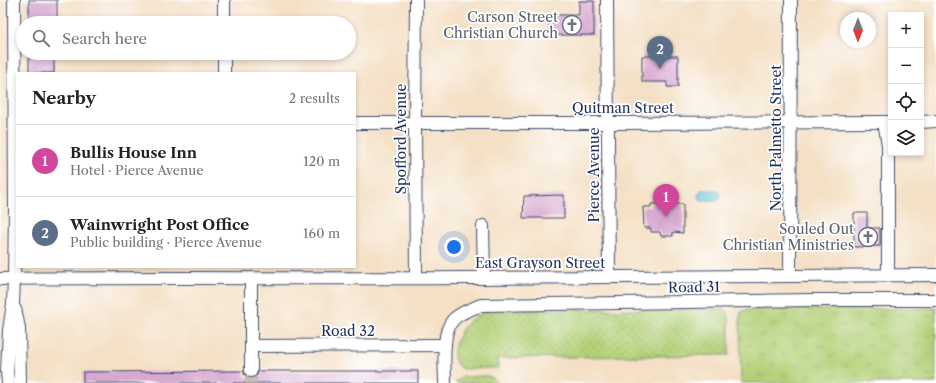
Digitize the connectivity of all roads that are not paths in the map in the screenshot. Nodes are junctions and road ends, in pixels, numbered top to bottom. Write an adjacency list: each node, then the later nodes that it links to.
1 (14, 0): 16 (street)
2 (224, 0): 6 (street)
3 (416, 0): 9 (street, Spofford Avenue)
4 (608, 0): 15 (street, Pierce Avenue)
5 (791, 0): 10 (street, North Palmetto Street)
6 (224, 16)
7 (224, 60): 8 (street)
8 (224, 72)
9 (415, 122): 14 (street, Quitman Street); 15 (street, Quitman Street); 26 (street, Spofford Avenue)
10 (791, 122): 11 (street, Quitman Street); 15 (street, Quitman Street); 21 (street, North Palmetto Street)
11 (888, 122)
12 (924, 122): 13 (street)
13 (936, 122)
14 (356, 123)
15 (609, 123): 24 (street, Pierce Avenue)
16 (16, 126): 18 (street)
17 (888, 156): 22 (street)
18 (16, 212): 29 (street)
19 (483, 226): 27 (street)
20 (146, 272): 25 (street, East Grayson Street); 29 (street, East Grayson Street)
21 (790, 275): 22 (street, East Grayson Street); 24 (street, East Grayson Street)
22 (888, 275): 23 (street, East Grayson Street)
23 (936, 275)
24 (609, 277): 27 (street, East Grayson Street)
25 (252, 278): 26 (street, East Grayson Street); 33 (street)
26 (416, 278): 27 (street, East Grayson Street)
27 (484, 278)
28 (0, 279): 29 (street, East Grayson Street)
29 (14, 279): 31 (street)
30 (936, 300): 32 (street, Road 31)
31 (13, 304): 35 (street); 36 (street)
32 (445, 345): 33 (street, Road 32); 37 (street)
33 (251, 346): 34 (street)
34 (251, 371)
35 (8, 383)
36 (20, 383)
37 (445, 383)

